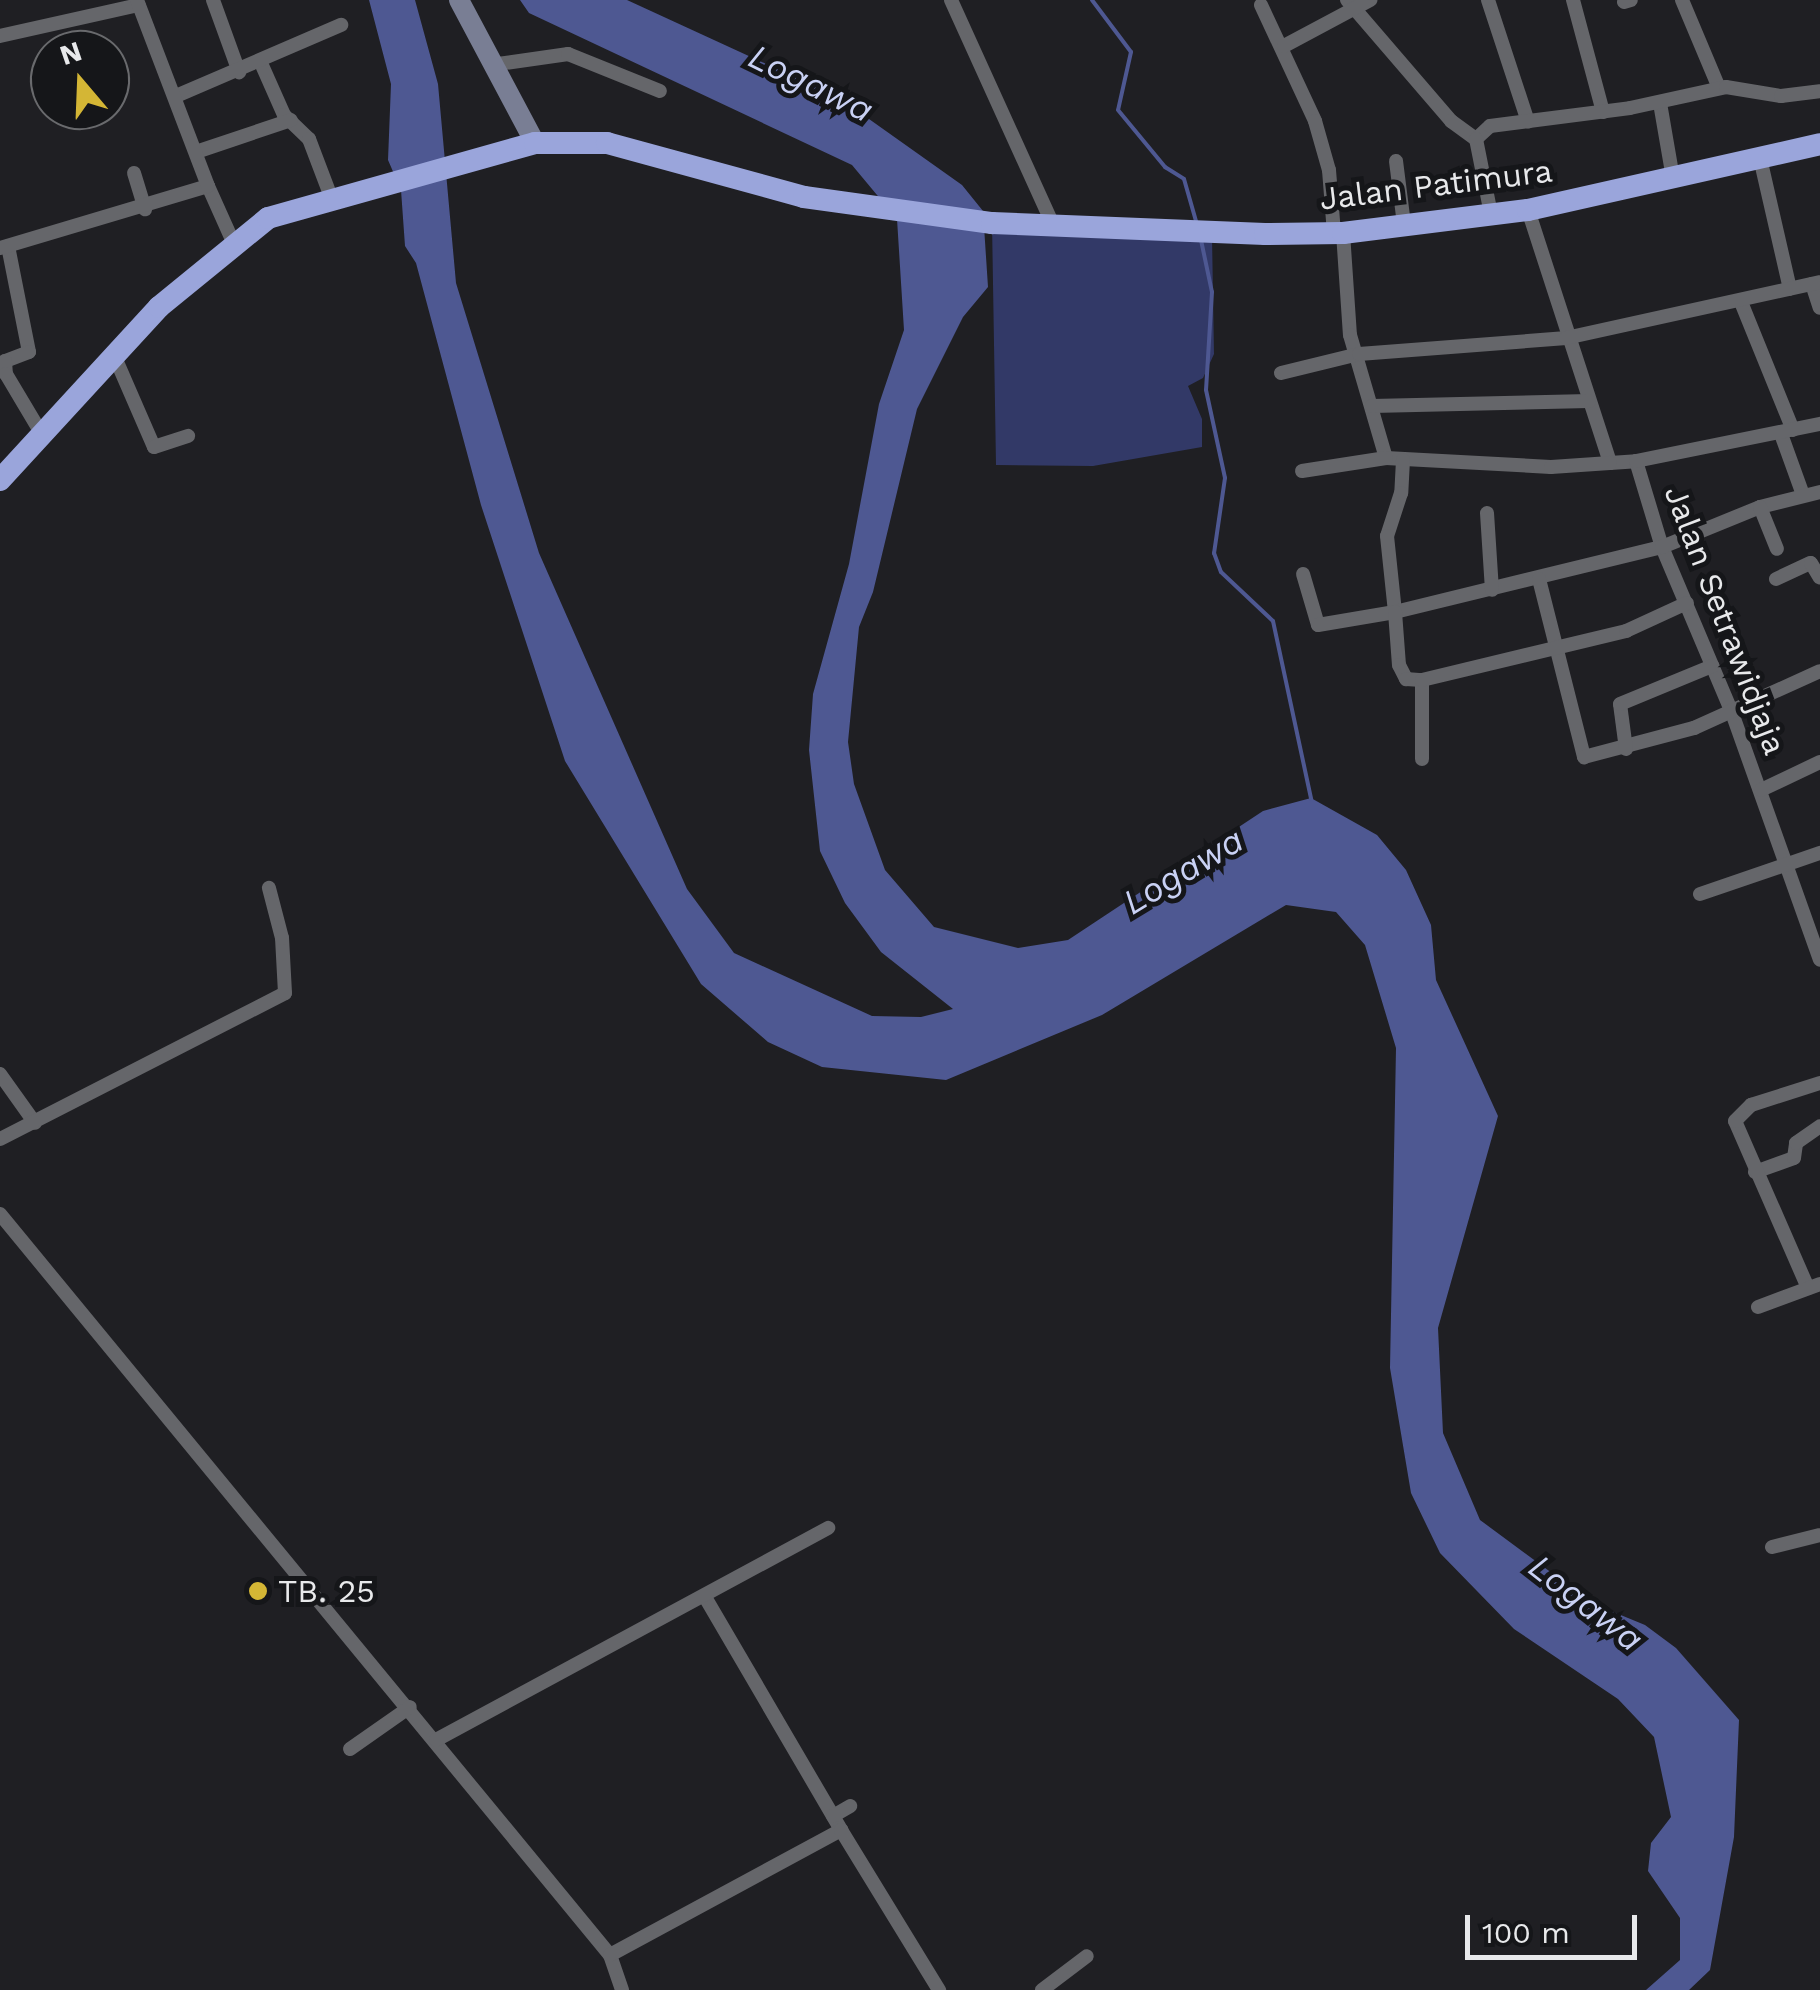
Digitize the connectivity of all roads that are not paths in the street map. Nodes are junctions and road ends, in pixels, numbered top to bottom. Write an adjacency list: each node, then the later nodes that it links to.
1 (212, 0): 15 (street)
2 (459, 0): 14 (main road)
3 (951, 0): 38 (street)
4 (1488, 0): 23 (street)
5 (1573, 0): 21 (street)
6 (1682, 0): 16 (street)
7 (138, 2): 11 (street); 19 (street)
8 (1358, 2): 12 (street); 24 (street)
9 (1262, 5): 12 (street)
10 (341, 24): 13 (street)
11 (0, 36)
12 (1284, 46): 39 (street)
13 (260, 63): 15 (street); 22 (street)
14 (498, 64): 17 (street); 25 (main road)
15 (239, 72): 19 (street)
16 (1719, 88): 18 (street); 20 (street)
17 (660, 91)
18 (1820, 92)
19 (176, 96): 27 (street)
20 (1660, 103): 21 (street); 31 (street)
21 (1602, 112): 23 (street)
22 (291, 120): 27 (street); 33 (street)
23 (1528, 122): 24 (street)
24 (1476, 139): 36 (street)
25 (535, 143): 33 (highway, Jalan Patimura); 38 (highway, Jalan Patimura)
26 (1820, 144): 28 (highway, Jalan Patimura)
27 (196, 152): 32 (street)
28 (1760, 158): 31 (highway, Jalan Patimura); 43 (street)
29 (1396, 161): 37 (street)
30 (134, 172): 34 (street)
31 (1673, 178): 35 (highway, Jalan Patimura)
32 (208, 186): 34 (street); 40 (street)
33 (332, 197): 40 (highway, Jalan Patimura)
34 (145, 208): 41 (street)
35 (1528, 210): 36 (highway, Jalan Patimura); 46 (street)
36 (1491, 214): 37 (highway, Jalan Patimura)
37 (1404, 224): 39 (highway, Jalan Patimura)
38 (1054, 227): 39 (highway, Jalan Patimura)
39 (1338, 233): 47 (street)
40 (233, 242): 48 (highway, Jalan Patimura)
41 (4, 247): 54 (street)
42 (1816, 283): 43 (street); 45 (street)
43 (1790, 289): 44 (street)
44 (1741, 302): 46 (street); 53 (street)
45 (1820, 308)
46 (1566, 338): 47 (street); 50 (street)
47 (1358, 354): 49 (street); 51 (street)
48 (114, 356): 54 (highway, Jalan Patimura); 55 (street)
49 (1281, 373)
50 (1589, 401): 51 (street); 59 (street)
51 (1372, 406): 56 (street)
52 (1820, 424): 53 (street)
53 (1787, 432): 58 (street); 62 (street)
54 (42, 436): 61 (highway, Jalan Patimura)
55 (188, 436)
56 (1386, 458): 57 (street, Jalan Setrawidjaja); 60 (street, Jalan Setrawidjaja)
57 (1402, 460): 59 (street, Jalan Setrawidjaja); 74 (street)
58 (1636, 462): 59 (street, Jalan Setrawidjaja); 66 (street, Jalan Setrawidjaja)
59 (1610, 463)
60 (1302, 471)
61 (0, 480)
62 (1802, 492): 63 (street); 64 (street)
63 (1820, 492)
64 (1760, 507): 66 (street); 67 (street)
65 (1487, 514): 72 (street)
66 (1662, 547): 70 (street); 73 (street, Jalan Setrawidjaja)
67 (1777, 550)
68 (1303, 574): 74 (street)
69 (1820, 578): 71 (street)
70 (1539, 579): 72 (street); 75 (street)
71 (1776, 580)
72 (1492, 590): 74 (street)
73 (1687, 603): 75 (street); 76 (street, Jalan Setrawidjaja)
74 (1395, 612): 78 (street)
75 (1555, 652): 78 (street); 80 (street)
76 (1712, 666): 79 (street, Jalan Setrawidjaja); 80 (street)
77 (1820, 670): 79 (street)
78 (1422, 680): 81 (street)
79 (1731, 710): 80 (street); 83 (street, Jalan Setrawidjaja)
80 (1626, 749)
81 (1422, 759)
82 (1820, 762): 83 (street)
83 (1761, 790): 85 (street, Jalan Setrawidjaja)
84 (1820, 853): 85 (street)
85 (1789, 864): 87 (street); 88 (street, Jalan Setrawidjaja)
86 (269, 888): 92 (street)
87 (1700, 894)
88 (1813, 920): 89 (street, Jalan Setrawidjaja)
89 (1820, 960)
90 (0, 1074): 92 (street)
91 (1820, 1083): 95 (street)
92 (35, 1123): 94 (street)
93 (1820, 1126): 95 (street)
94 (0, 1139)
95 (1755, 1172): 97 (street)
96 (0, 1214): 103 (street)
97 (1814, 1286): 98 (street)
98 (1758, 1306)
99 (828, 1528): 102 (street)
100 (1820, 1535): 101 (street)
101 (1772, 1547)
102 (705, 1597): 104 (street); 107 (street)
103 (410, 1707): 104 (street); 105 (street)
104 (436, 1740): 108 (street)
105 (350, 1750)
106 (850, 1806): 107 (street)
107 (837, 1822): 108 (street); 111 (street)
108 (610, 1956): 110 (street)
109 (1088, 1956): 112 (street)
110 (622, 1990)
111 (939, 1990)
112 (1042, 1990)

